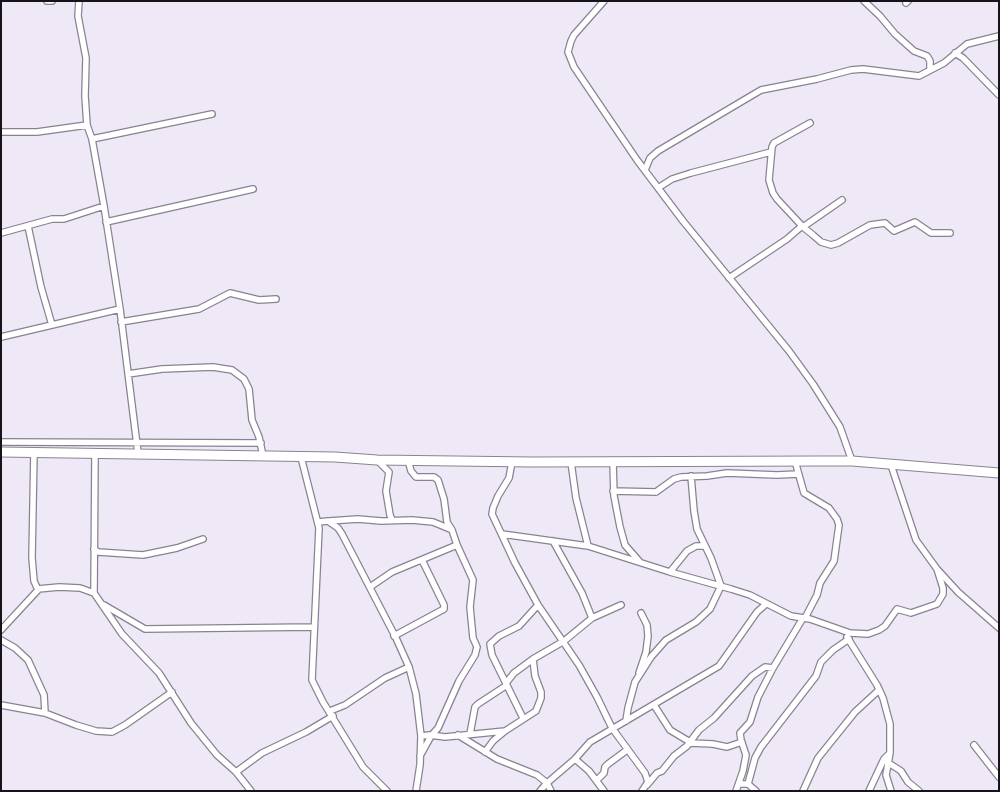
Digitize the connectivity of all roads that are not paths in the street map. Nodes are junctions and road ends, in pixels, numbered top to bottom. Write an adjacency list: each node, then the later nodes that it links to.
1 (52, 1): 5 (street)
2 (80, 1): 12 (street)
3 (604, 1): 16 (street)
4 (864, 1): 8 (street)
5 (47, 2)
6 (999, 36): 7 (street)
7 (955, 53): 8 (street); 9 (street)
8 (930, 70): 16 (street)
9 (999, 95)
10 (212, 114): 14 (street)
11 (810, 122): 15 (street)
12 (87, 125): 13 (street); 14 (street)
13 (1, 132)
14 (92, 139): 20 (street)
15 (771, 152): 17 (street); 23 (street)
16 (645, 170): 17 (street)
17 (658, 188): 26 (street)
18 (253, 189): 21 (street)
19 (842, 200): 23 (street)
20 (104, 206): 21 (street); 22 (street)
21 (106, 222): 28 (street)
22 (28, 226): 24 (street); 30 (street)
23 (802, 226): 25 (street); 26 (street)
24 (1, 233)
25 (950, 233)
26 (728, 278): 45 (street)
27 (276, 299): 29 (street)
28 (120, 309): 29 (street); 30 (street)
29 (121, 322): 32 (street)
30 (52, 325): 31 (street)
31 (1, 338)
32 (128, 374): 34 (street); 35 (street)
33 (1, 442): 34 (street)
34 (137, 442): 35 (street); 39 (street)
35 (261, 443): 40 (street)
36 (1, 452): 37 (street)
37 (34, 452): 38 (street); 71 (street)
38 (95, 452): 39 (street); 64 (street)
39 (138, 454): 40 (street)
40 (263, 456): 41 (street)
41 (301, 457): 42 (street); 56 (street)
42 (377, 460): 43 (street); 54 (street)
43 (408, 460): 46 (street); 57 (street)
44 (794, 460): 45 (street); 48 (street); 51 (street)
45 (852, 461): 49 (street)
46 (512, 462): 47 (street); 58 (street)
47 (571, 462): 48 (street); 62 (street)
48 (613, 462): 53 (street)
49 (891, 466): 50 (street); 67 (street)
50 (999, 473)
51 (798, 474): 52 (street); 81 (street)
52 (691, 476): 53 (street); 63 (street)
53 (613, 491): 66 (street)
54 (392, 520): 55 (street); 57 (street)
55 (328, 521): 56 (street); 70 (street)
56 (318, 522): 82 (street)
57 (452, 530): 61 (street)
58 (502, 534): 60 (street); 76 (street)
59 (203, 539): 64 (street)
60 (553, 541): 62 (street); 80 (street)
61 (457, 545): 65 (street); 108 (street)
62 (588, 546): 66 (street)
63 (704, 546): 68 (street); 69 (street)
64 (94, 549): 72 (street)
65 (422, 560): 70 (street); 86 (street)
66 (639, 562): 68 (street)
67 (936, 570): 83 (street); 85 (street)
68 (670, 572): 69 (street)
69 (721, 586): 73 (street); 93 (street)
70 (370, 587): 86 (street)
71 (38, 589): 72 (street); 84 (street)
72 (94, 593): 74 (street)
73 (752, 597): 75 (street); 78 (street)
74 (102, 604): 82 (street); 96 (street)
75 (766, 604): 78 (street); 81 (street)
76 (538, 605): 89 (street); 94 (street)
77 (621, 605): 80 (street)
78 (757, 612): 98 (street)
79 (641, 613): 93 (street)
80 (592, 618): 89 (street)
81 (804, 618): 85 (street); 92 (street)
82 (314, 627): 100 (street)
83 (999, 628)
84 (1, 630)
85 (843, 631): 87 (street)
86 (394, 636): 91 (street)
87 (849, 639): 95 (street); 123 (street)
88 (1, 640): 99 (street)
89 (564, 641): 90 (street); 103 (street)
90 (533, 659): 94 (street); 101 (street)
91 (409, 668): 100 (street); 107 (street)
92 (773, 668): 109 (street); 110 (street)
93 (636, 682): 102 (street)
94 (507, 684): 101 (street); 105 (street)
95 (879, 690): 114 (street); 134 (street)
96 (172, 692): 99 (street); 118 (street)
97 (1, 705): 99 (street)
98 (654, 705): 102 (street); 110 (street)
99 (44, 713)
100 (331, 714): 118 (street); 126 (street)
101 (523, 718): 104 (street)
102 (626, 721): 103 (street)
103 (612, 728): 112 (street); 116 (street)
104 (504, 730): 105 (street); 113 (street)
105 (470, 734): 106 (street)
106 (458, 735): 108 (street); 113 (street)
107 (421, 736): 108 (street); 115 (street)
108 (431, 736): 115 (street)
109 (742, 742): 110 (street); 122 (street)
110 (690, 743): 124 (street)
111 (974, 745): 119 (street)
112 (627, 750): 120 (street); 124 (street)
113 (484, 752): 121 (street)
114 (890, 753): 117 (street); 135 (street)
115 (420, 756): 127 (street)
116 (575, 759): 120 (street); 121 (street)
117 (888, 762): 136 (street); 137 (street)
118 (236, 772): 125 (street)
119 (999, 777)
120 (596, 780): 130 (street)
121 (547, 783): 128 (street); 129 (street)
122 (739, 784): 123 (street); 132 (street)
123 (748, 784): 133 (street)
124 (646, 785): 131 (street)
125 (251, 791)
126 (387, 791)
127 (416, 791)
128 (540, 791)
129 (551, 791)
130 (604, 791)
131 (642, 791)
132 (736, 791)
133 (756, 791)
134 (803, 791)
135 (869, 791)
136 (891, 791)
137 (919, 791)

